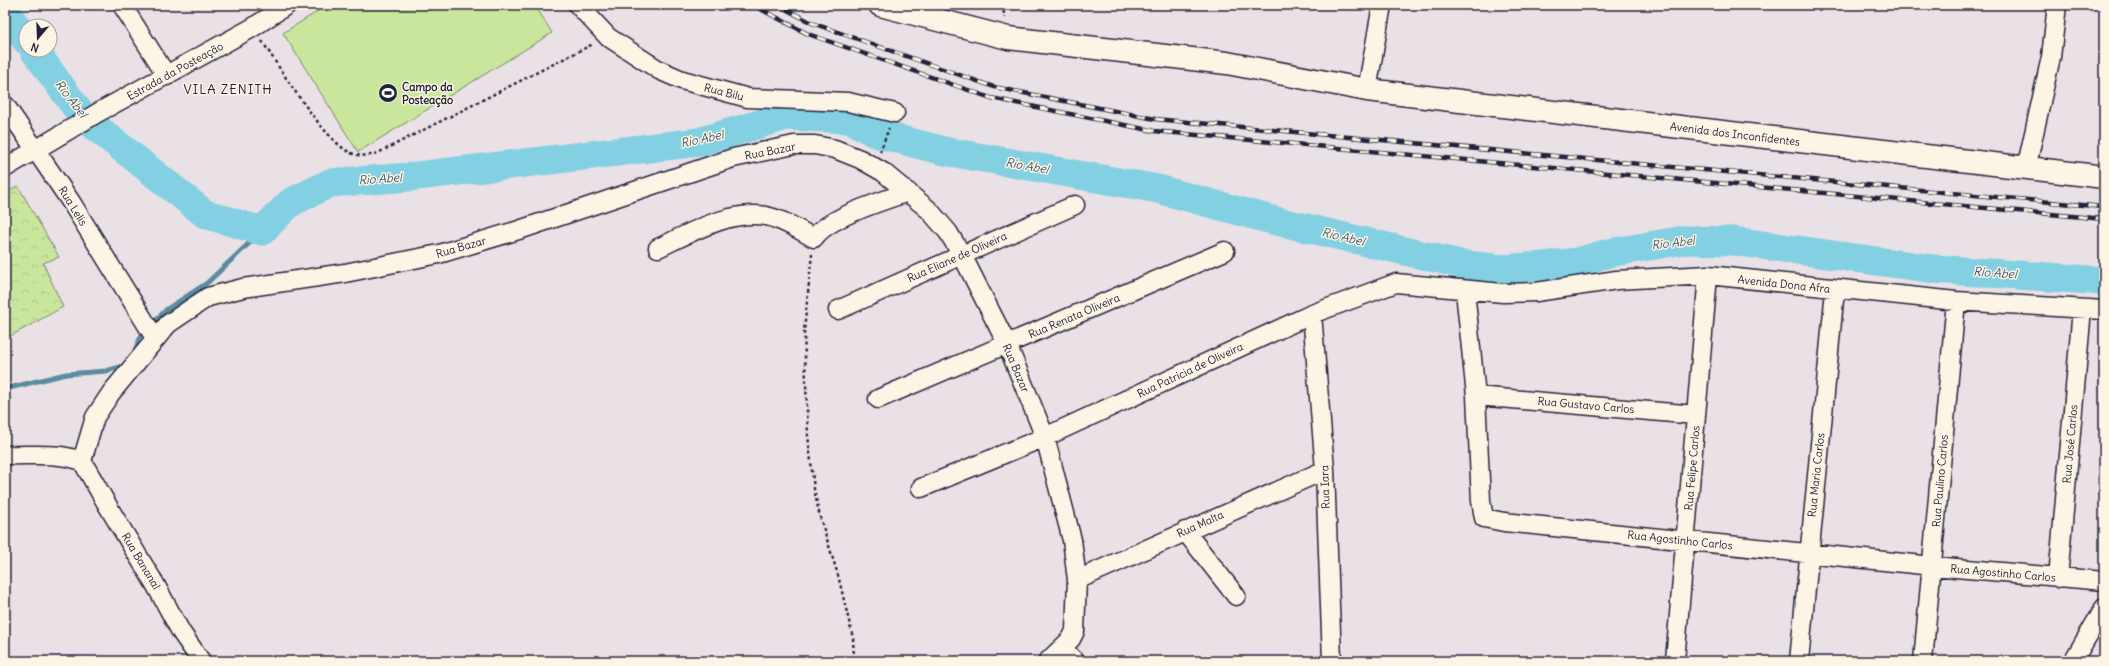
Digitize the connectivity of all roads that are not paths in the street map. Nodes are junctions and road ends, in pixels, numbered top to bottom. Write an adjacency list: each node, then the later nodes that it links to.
1 (122, 5): 7 (street)
2 (287, 5): 7 (street, Estrada da Posteação)
3 (578, 5): 10 (street, Rua Bilu)
4 (1382, 5): 8 (street)
5 (2057, 5): 13 (street)
6 (887, 6): 8 (main road, Avenida dos Inconfidentes)
7 (167, 76): 11 (street, Estrada da Posteação)
8 (1367, 90): 13 (main road, Avenida dos Inconfidentes)
9 (5, 104): 11 (street, Rua Lelis)
10 (893, 118)
11 (36, 149): 12 (street); 28 (street, Rua Lelis)
12 (5, 168)
13 (2026, 169): 14 (main road, Avenida dos Inconfidentes)
14 (2104, 177)
15 (908, 192): 17 (street); 19 (street, Rua Bazar); 28 (street, Rua Bazar)
16 (1075, 205): 19 (street, Rua Eliane de Oliveira)
17 (658, 248)
18 (1225, 251): 29 (street, Rua Renata Oliveira)
19 (962, 255): 25 (street, Rua Eliane de Oliveira); 29 (street, Rua Bazar)
20 (1708, 275): 21 (street, Avenida Dona Afra); 22 (street, Avenida Dona Afra); 32 (street, Rua Felipe Carlos)
21 (1835, 290): 23 (street, Avenida Dona Afra); 40 (street, Rua Maria Carlos)
22 (1465, 291): 27 (street, Rua Patricia de Oliveira); 30 (street, Rua Agostinho Carlos)
23 (1956, 301): 24 (street, Avenida Dona Afra); 41 (street, Rua Paulino Carlos)
24 (2082, 309): 26 (street, Avenida Dona Afra); 42 (street, Rua José Carlos)
25 (838, 310)
26 (2104, 310)
27 (1312, 314): 33 (street, Rua Patricia de Oliveira); 36 (street, Rua Iara)
28 (152, 334): 35 (street, Rua Bazar)
29 (1007, 344): 31 (street, Rua Renata Oliveira); 33 (street, Rua Bazar)
30 (1476, 396): 32 (street, Rua Gustavo Carlos); 39 (street, Rua Agostinho Carlos)
31 (878, 399)
32 (1696, 415): 39 (street, Rua Felipe Carlos)
33 (1045, 437): 37 (street, Rua Patricia de Oliveira); 43 (street, Rua Bazar)
34 (5, 455): 35 (street)
35 (82, 461): 48 (street, Rua Bananal)
36 (1325, 470): 38 (street, Rua Malta); 51 (street, Rua Iara)
37 (921, 488)
38 (1185, 531): 43 (street, Rua Malta); 45 (street)
39 (1685, 540): 40 (street, Rua Agostinho Carlos); 52 (street, Rua Felipe Carlos)
40 (1808, 553): 41 (street, Rua Agostinho Carlos); 53 (street, Rua Maria Carlos)
41 (1933, 566): 42 (street, Rua Agostinho Carlos); 54 (street, Rua Paulino Carlos)
42 (2058, 578): 44 (street, Rua Agostinho Carlos)
43 (1077, 580): 47 (street, Rua Bazar)
44 (2104, 581)
45 (1236, 596)
46 (2104, 608): 55 (street)
47 (1062, 648): 49 (street, Rua Bazar); 50 (street)
48 (201, 661)
49 (1048, 661)
50 (1075, 661)
51 (1332, 661)
52 (1675, 661)
53 (1800, 661)
54 (1923, 661)
55 (2073, 661)

